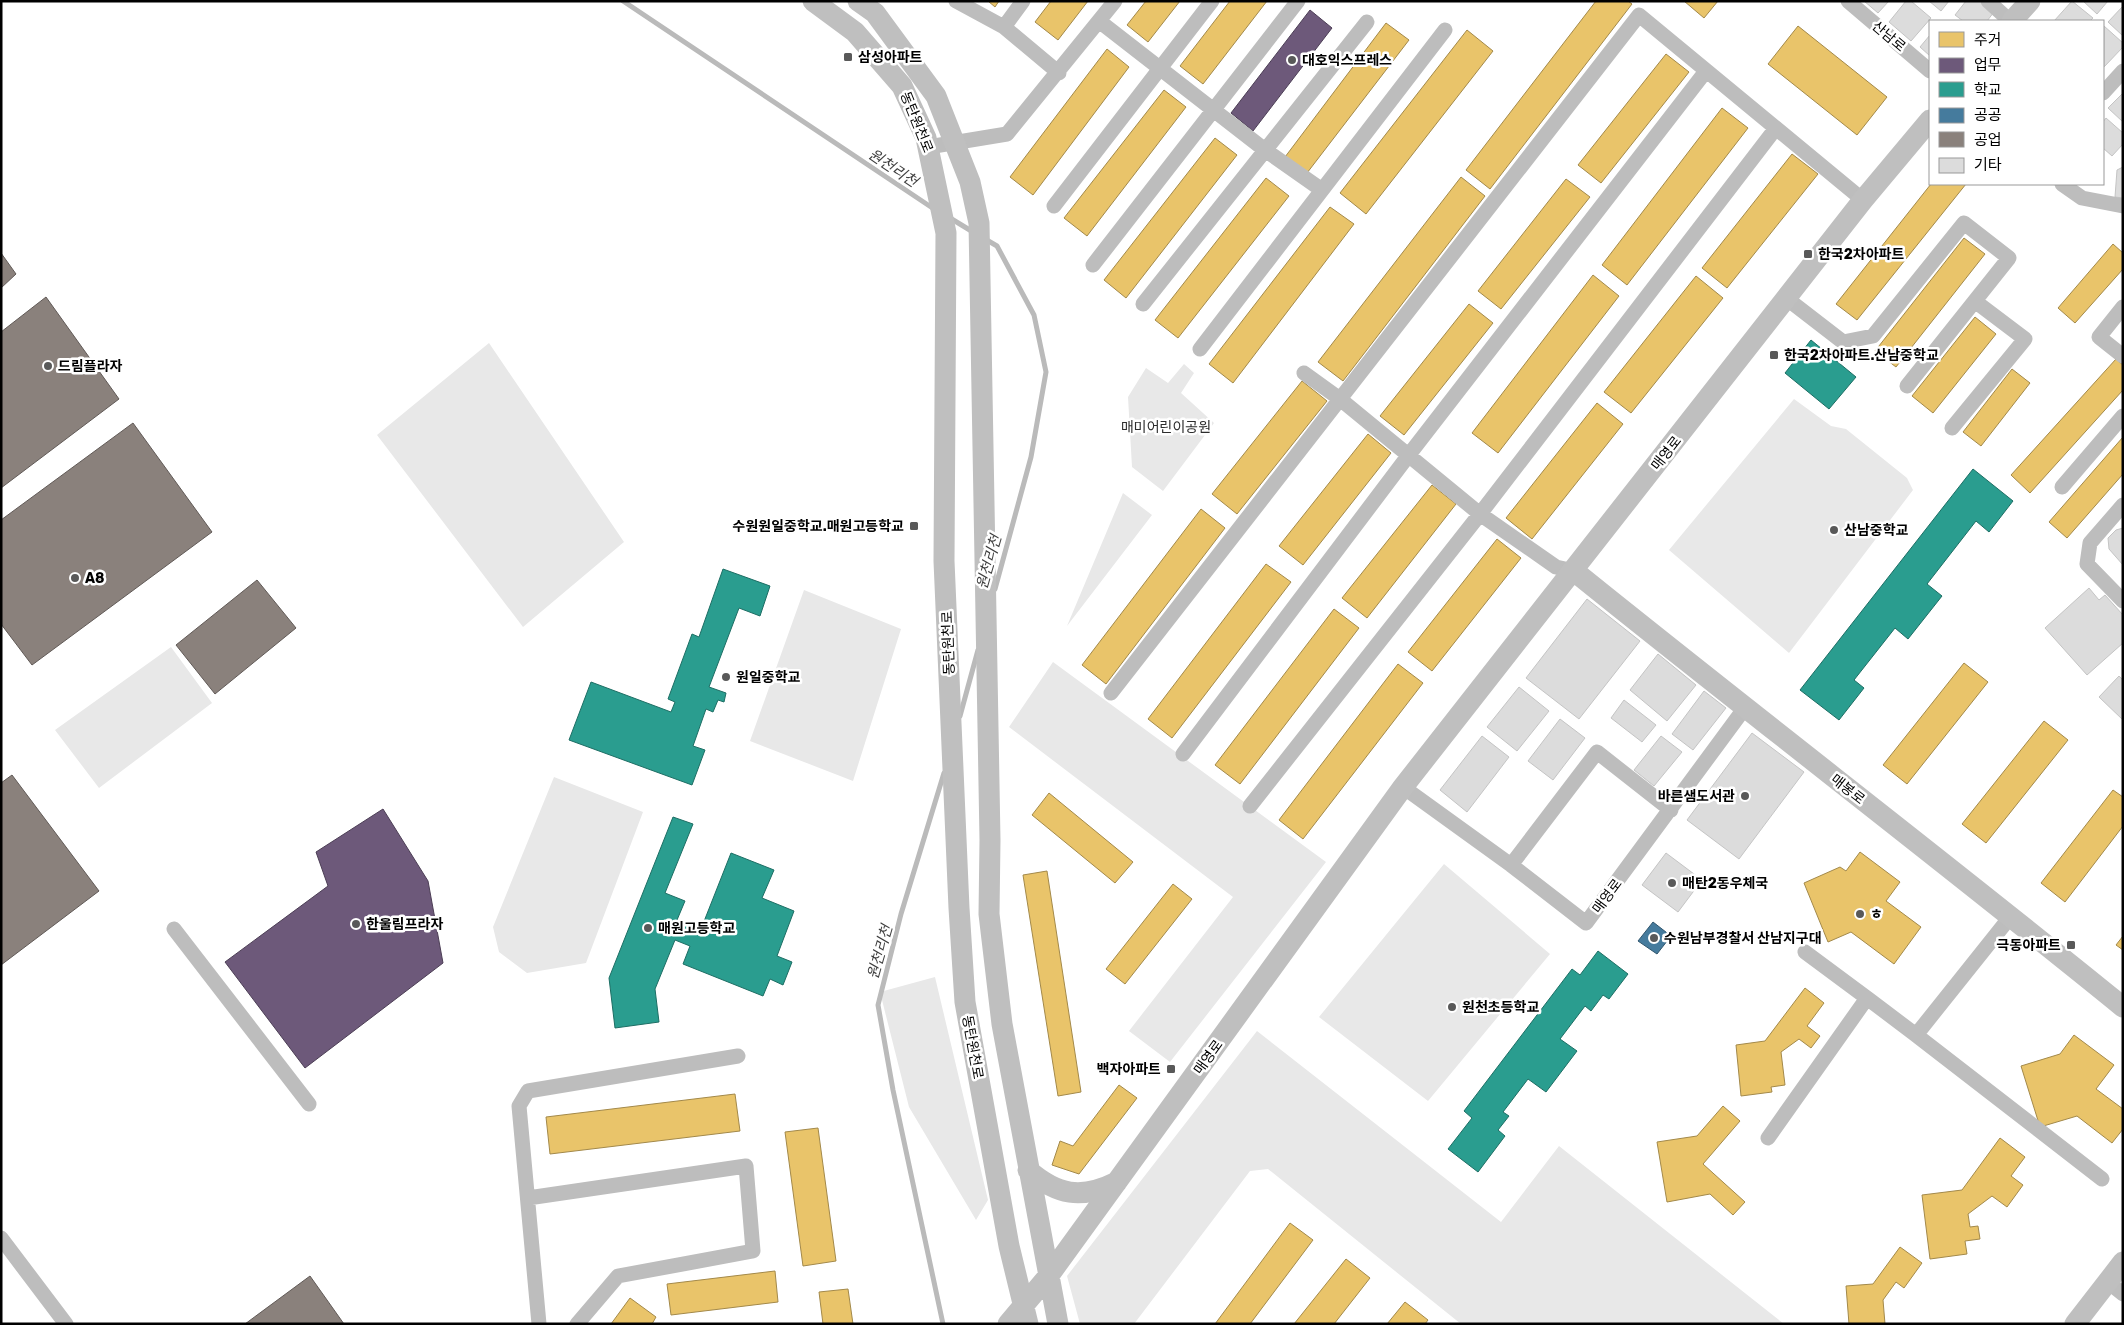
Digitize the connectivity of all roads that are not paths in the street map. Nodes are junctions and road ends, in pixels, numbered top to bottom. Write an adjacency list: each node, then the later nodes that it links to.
1 (813, 1): 28 (main road, 동탄원천로)
2 (858, 1): 26 (main road, 동탄원천로)
3 (956, 1): 15 (street)
4 (1023, 1): 15 (street)
5 (1115, 1): 13 (street)
6 (1212, 1): 17 (street)
7 (1298, 1): 23 (street)
8 (1848, 1): 18 (street, 산남로)
9 (1988, 1): 11 (street)
10 (2030, 1): 12 (main road)
11 (2010, 20)
12 (2012, 20)
13 (1099, 21): 17 (street); 21 (street)
14 (1366, 22): 27 (street)
15 (1004, 27): 21 (street)
16 (1444, 30): 30 (street)
17 (1160, 69): 23 (street); 32 (street)
18 (1929, 70)
19 (2123, 70): 22 (street)
20 (1706, 71): 25 (street); 43 (street); 46 (street)
21 (1058, 73): 26 (street)
22 (2104, 93)
23 (1213, 110): 27 (street); 34 (street)
24 (1929, 121): 31 (main road, 매영로)
25 (1776, 128): 31 (street); 49 (street)
26 (956, 144): 28 (street); 68 (main road, 동탄원천로)
27 (1265, 150): 30 (street); 37 (street)
28 (930, 153): 76 (main road, 동탄원천로)
29 (2063, 185): 33 (street)
30 (1322, 190): 39 (street)
31 (1863, 200): 35 (main road, 매영로)
32 (1054, 206)
33 (2123, 206)
34 (1092, 265)
35 (1786, 298): 36 (street); 50 (main road, 매영로)
36 (1976, 302): 42 (street); 45 (street)
37 (1143, 304)
38 (2123, 307): 40 (street)
39 (1200, 349)
40 (2123, 356)
41 (1304, 373): 43 (street)
42 (1907, 386)
43 (1340, 399): 46 (street); 52 (street)
44 (2123, 416): 47 (street)
45 (1952, 428)
46 (1408, 456): 49 (street); 54 (street)
47 (2062, 488)
48 (2123, 505): 51 (street)
49 (1480, 514): 50 (street); 56 (street)
50 (1574, 571): 53 (main road, 매봉로); 55 (main road, 매영로)
51 (2123, 601)
52 (1111, 693)
53 (1744, 709): 57 (street, 매영로); 59 (main road, 매봉로)
54 (1183, 754)
55 (1404, 787): 58 (street, 매영로); 70 (main road, 매영로)
56 (1250, 806)
57 (1671, 810): 58 (street); 58 (street, 매영로)
58 (1511, 865)
59 (2011, 916): 63 (main road, 매봉로); 64 (street)
60 (174, 929): 66 (street)
61 (1805, 952): 62 (street)
62 (1867, 998): 64 (street); 67 (street)
63 (2123, 1007)
64 (1916, 1035): 69 (street)
65 (738, 1056): 71 (street)
66 (309, 1104)
67 (1768, 1138)
68 (1028, 1170): 70 (main road); 74 (main road, 동탄원천로)
69 (2102, 1179)
70 (1117, 1182): 74 (main road, 매영로)
71 (528, 1198): 78 (street); 79 (street)
72 (1, 1238): 77 (street)
73 (2123, 1262): 75 (main road)
74 (1050, 1274): 76 (main road, 매영로); 81 (main road, 동탄원천로)
75 (2115, 1288): 82 (main road)
76 (1026, 1314): 80 (main road, 매영로)
77 (66, 1324)
78 (539, 1324)
79 (577, 1324)
80 (1008, 1324)
81 (1058, 1324)
82 (2075, 1324)

